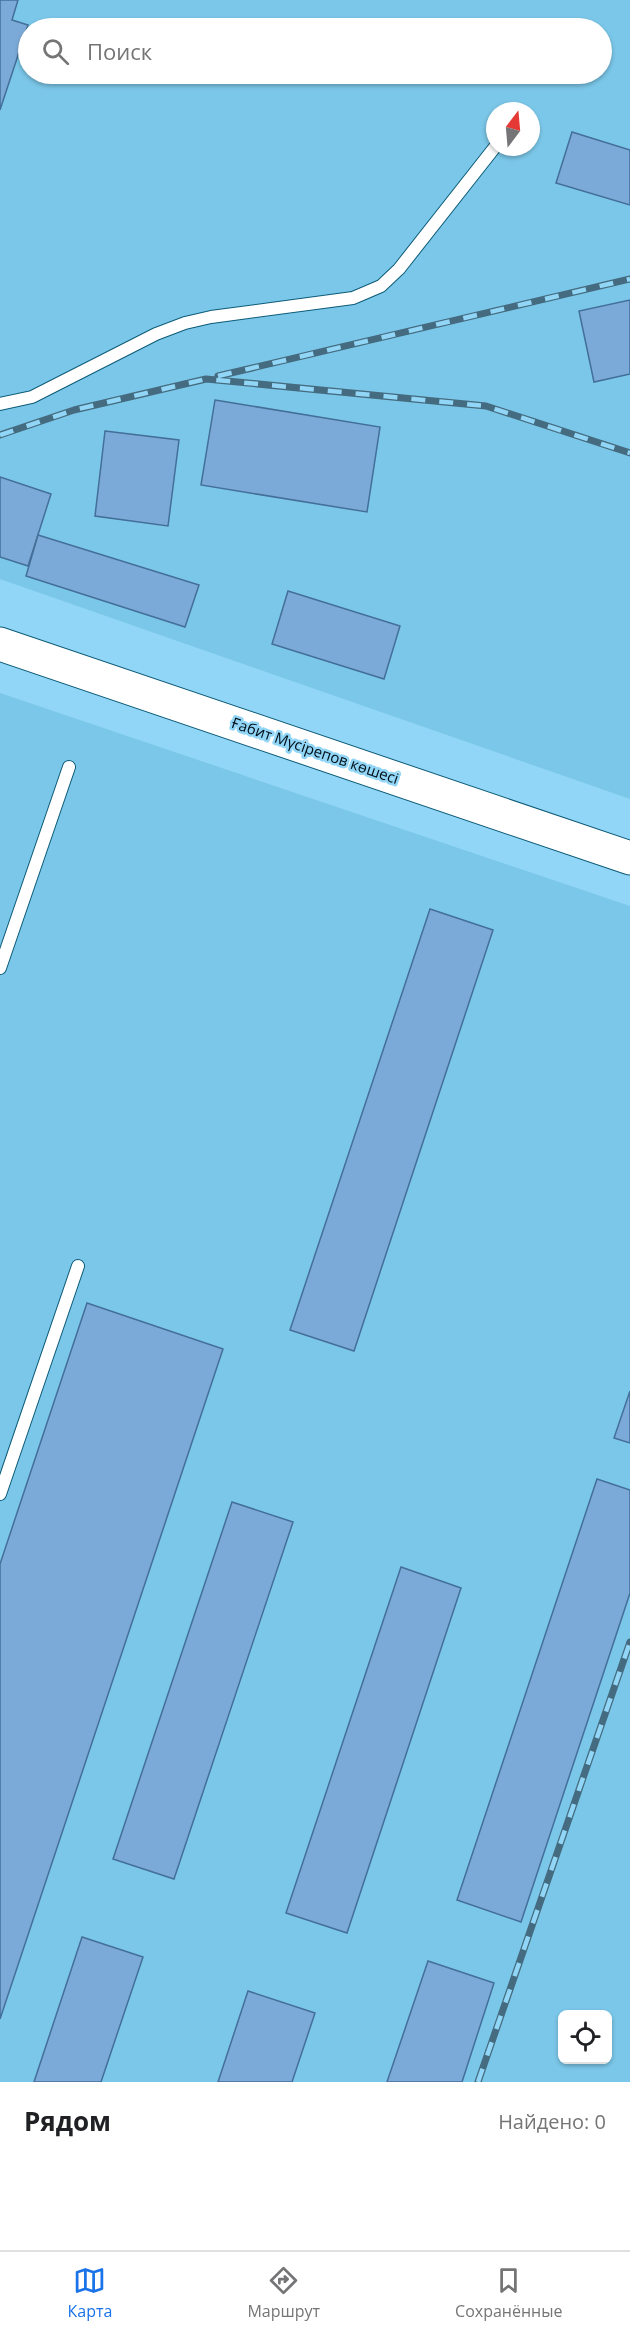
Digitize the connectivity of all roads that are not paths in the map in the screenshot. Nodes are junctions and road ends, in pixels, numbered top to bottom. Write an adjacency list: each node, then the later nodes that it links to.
1 (488, 156): 2 (lane)
2 (0, 404)
3 (0, 644): 5 (main road, Ғабит Мүсірепов көшесі)
4 (69, 767): 6 (lane)
5 (630, 858)
6 (0, 968)
7 (78, 1266): 8 (lane)
8 (0, 1494)

